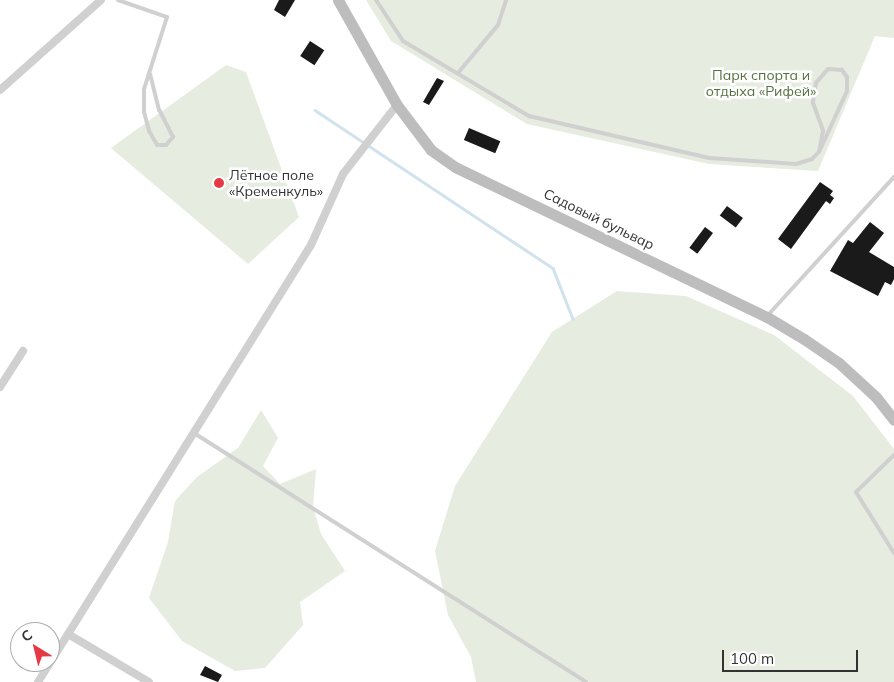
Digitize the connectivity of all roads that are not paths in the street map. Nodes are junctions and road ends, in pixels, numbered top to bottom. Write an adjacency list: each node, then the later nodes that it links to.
1 (100, 0): 8 (street)
2 (118, 0): 6 (lane)
3 (338, 0): 9 (street, Садовый бульвар)
4 (376, 0): 7 (lane)
5 (506, 0): 7 (lane)
6 (150, 74): 6 (lane)
7 (458, 74): 10 (lane)
8 (0, 90)
9 (397, 105): 12 (street, Садовый бульвар); 16 (street)
10 (820, 152): 10 (lane)
11 (894, 178): 12 (lane)
12 (767, 317): 15 (street, Садовый бульвар)
13 (23, 351): 14 (street)
14 (0, 387)
15 (894, 420)
16 (194, 433): 19 (street); 22 (lane)
17 (894, 455): 18 (lane)
18 (894, 553)
19 (68, 634): 20 (street); 21 (street)
20 (38, 682)
21 (148, 682)
22 (586, 682)

